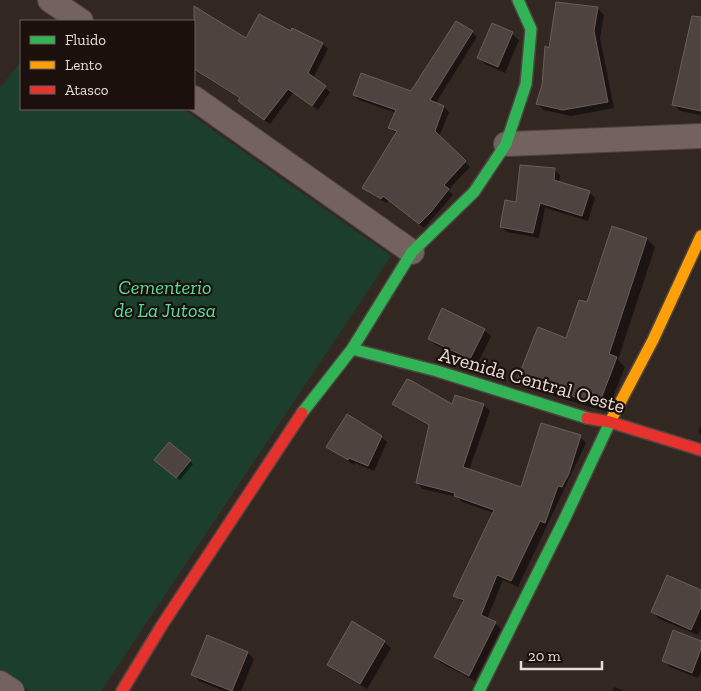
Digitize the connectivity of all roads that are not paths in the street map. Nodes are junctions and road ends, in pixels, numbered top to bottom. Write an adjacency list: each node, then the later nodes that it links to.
1 (50, 0): 3 (street)
2 (518, 0): 6 (street)
3 (80, 20)
4 (195, 99): 8 (street)
5 (701, 136): 6 (street)
6 (506, 144): 8 (street)
7 (701, 236): 10 (street)
8 (412, 252): 9 (street)
9 (352, 349): 10 (street, Avenida Central Oeste); 14 (street)
10 (610, 422): 11 (street, Avenida Central Oeste); 15 (street)
11 (701, 450)
12 (0, 683): 13 (street)
13 (12, 691)
14 (122, 691)
15 (479, 691)

